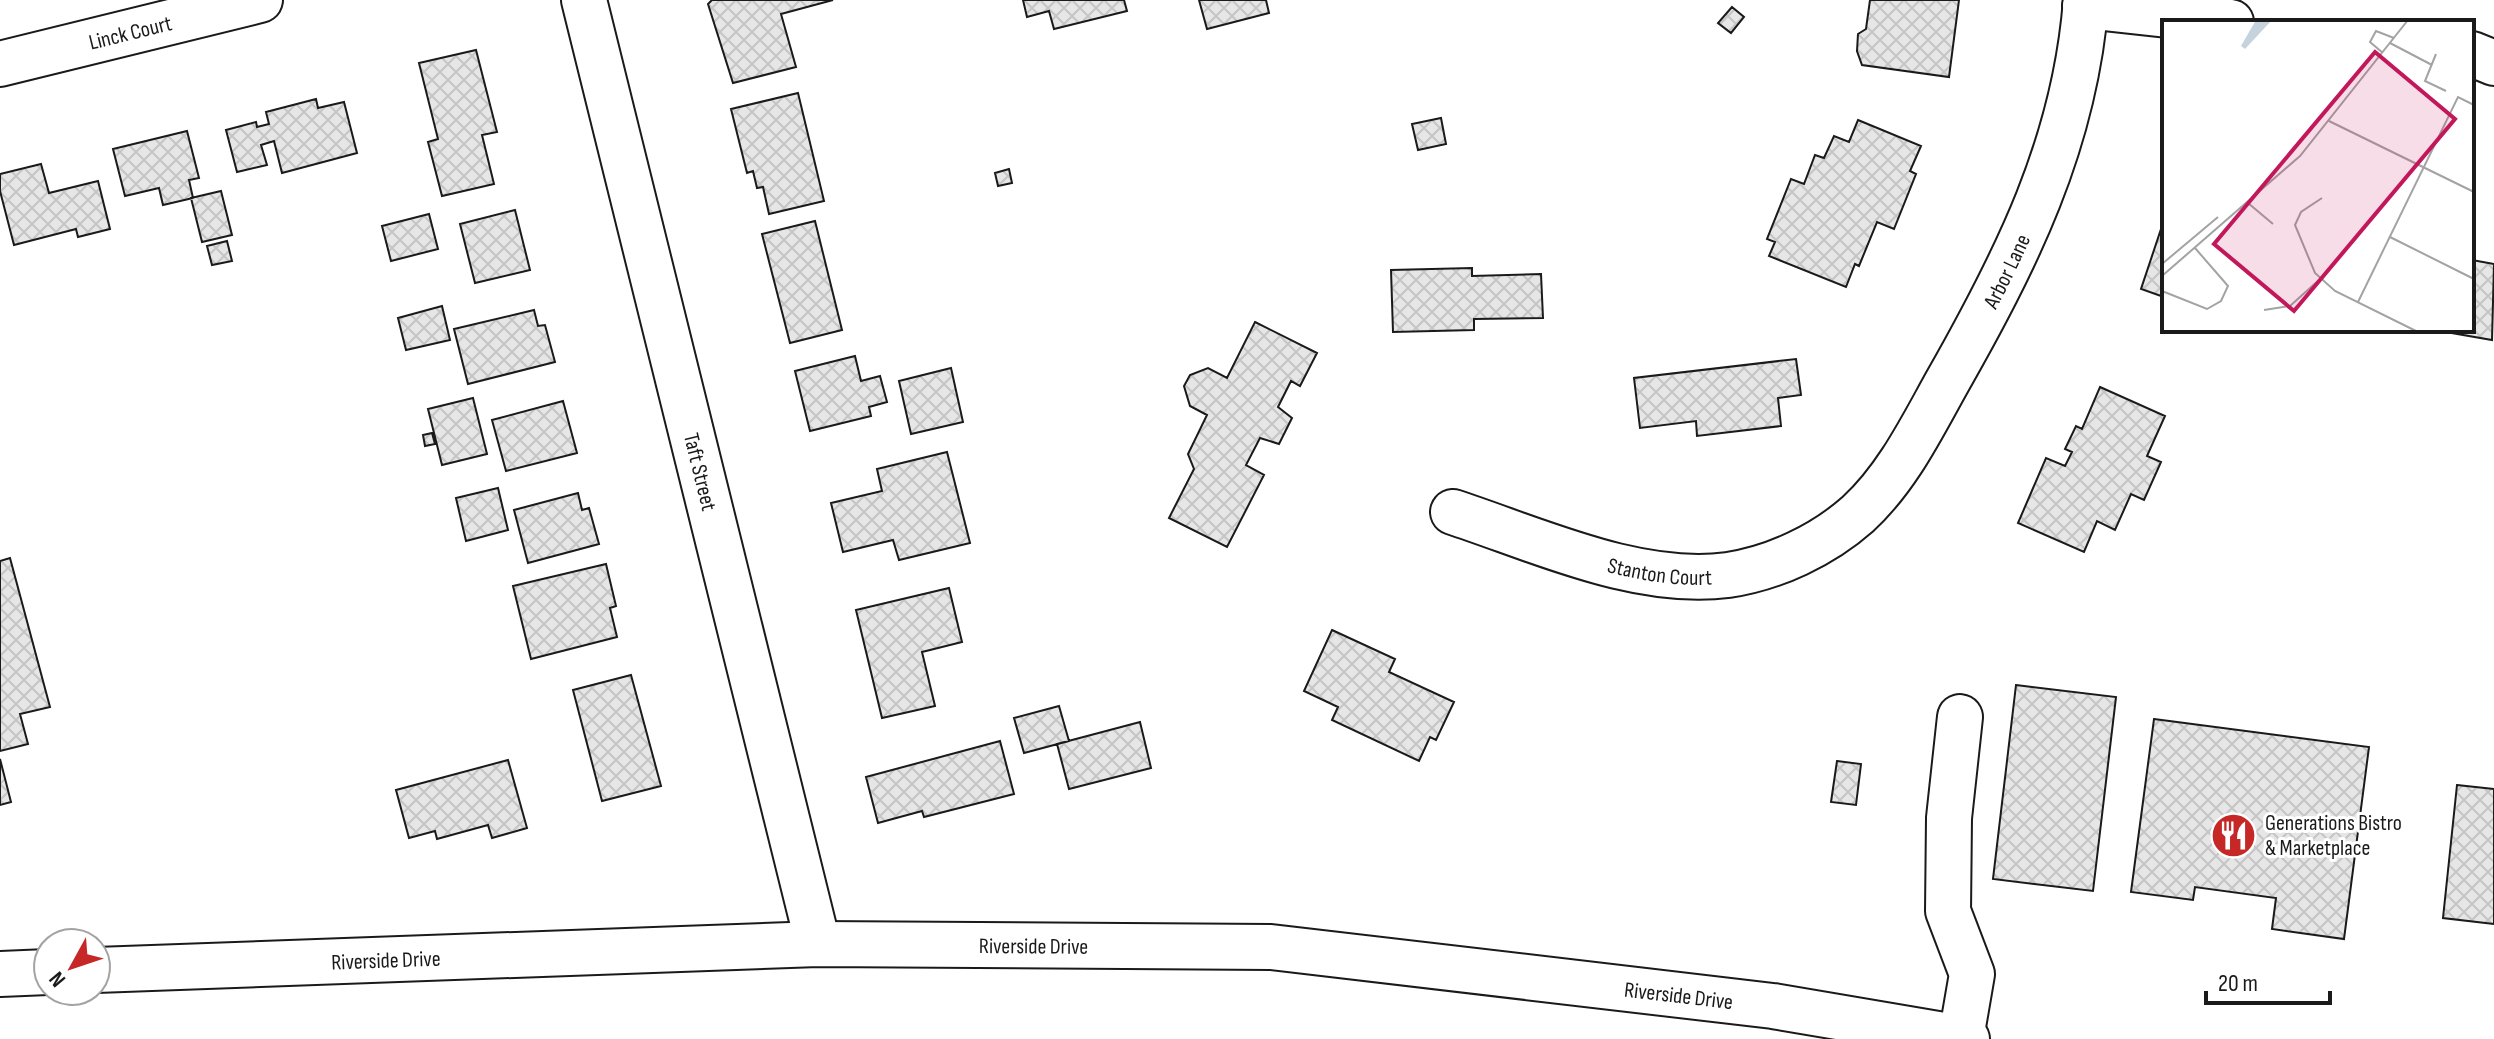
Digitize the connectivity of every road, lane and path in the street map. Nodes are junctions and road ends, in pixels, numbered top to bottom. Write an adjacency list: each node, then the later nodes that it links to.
1 (260, 0): 7 (street, Linck Court)
2 (584, 0): 11 (street, Taft Street)
3 (2085, 3): 4 (street); 9 (street, Arbor Lane)
4 (2216, 20)
5 (2474, 55): 6 (street)
6 (2494, 63)
7 (0, 64)
8 (1453, 512): 9 (street, Stanton Court)
9 (1859, 513)
10 (1960, 717): 15 (street)
11 (818, 944): 12 (street, Riverside Drive); 15 (street, Riverside Drive)
12 (112, 969)
13 (32, 973): 14 (street)
14 (0, 974)
15 (1961, 1038): 16 (street, Riverside Drive)
16 (1967, 1039)

